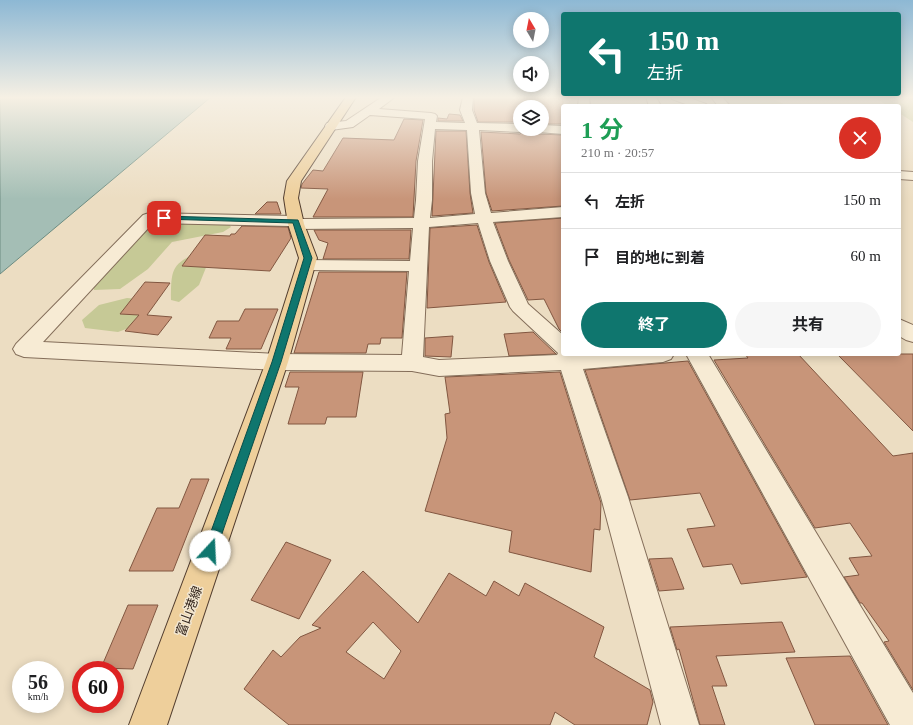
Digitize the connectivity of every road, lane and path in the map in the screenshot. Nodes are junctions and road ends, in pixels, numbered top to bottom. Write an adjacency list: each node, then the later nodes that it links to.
1 (328, 131): 9 (main road, 富山港線)
2 (430, 131): 11 (street)
3 (473, 131): 8 (street)
4 (901, 175): 5 (street)
5 (913, 176)
6 (339, 206): 10 (street)
7 (561, 212): 8 (street)
8 (484, 218): 11 (street); 16 (street)
9 (296, 223): 10 (street); 12 (main road, 富山港線); 20 (street)
10 (332, 223): 11 (street)
11 (421, 223): 13 (street)
12 (306, 265): 13 (street); 20 (main road, 富山港線)
13 (418, 266): 21 (street)
14 (901, 327): 15 (street)
15 (913, 335)
16 (561, 348)
17 (561, 355): 21 (street)
18 (568, 356): 23 (street)
19 (698, 356): 24 (street)
20 (277, 362): 21 (street); 22 (main road, 富山港線)
21 (412, 363)
22 (148, 725)
23 (680, 725)
24 (911, 725)

